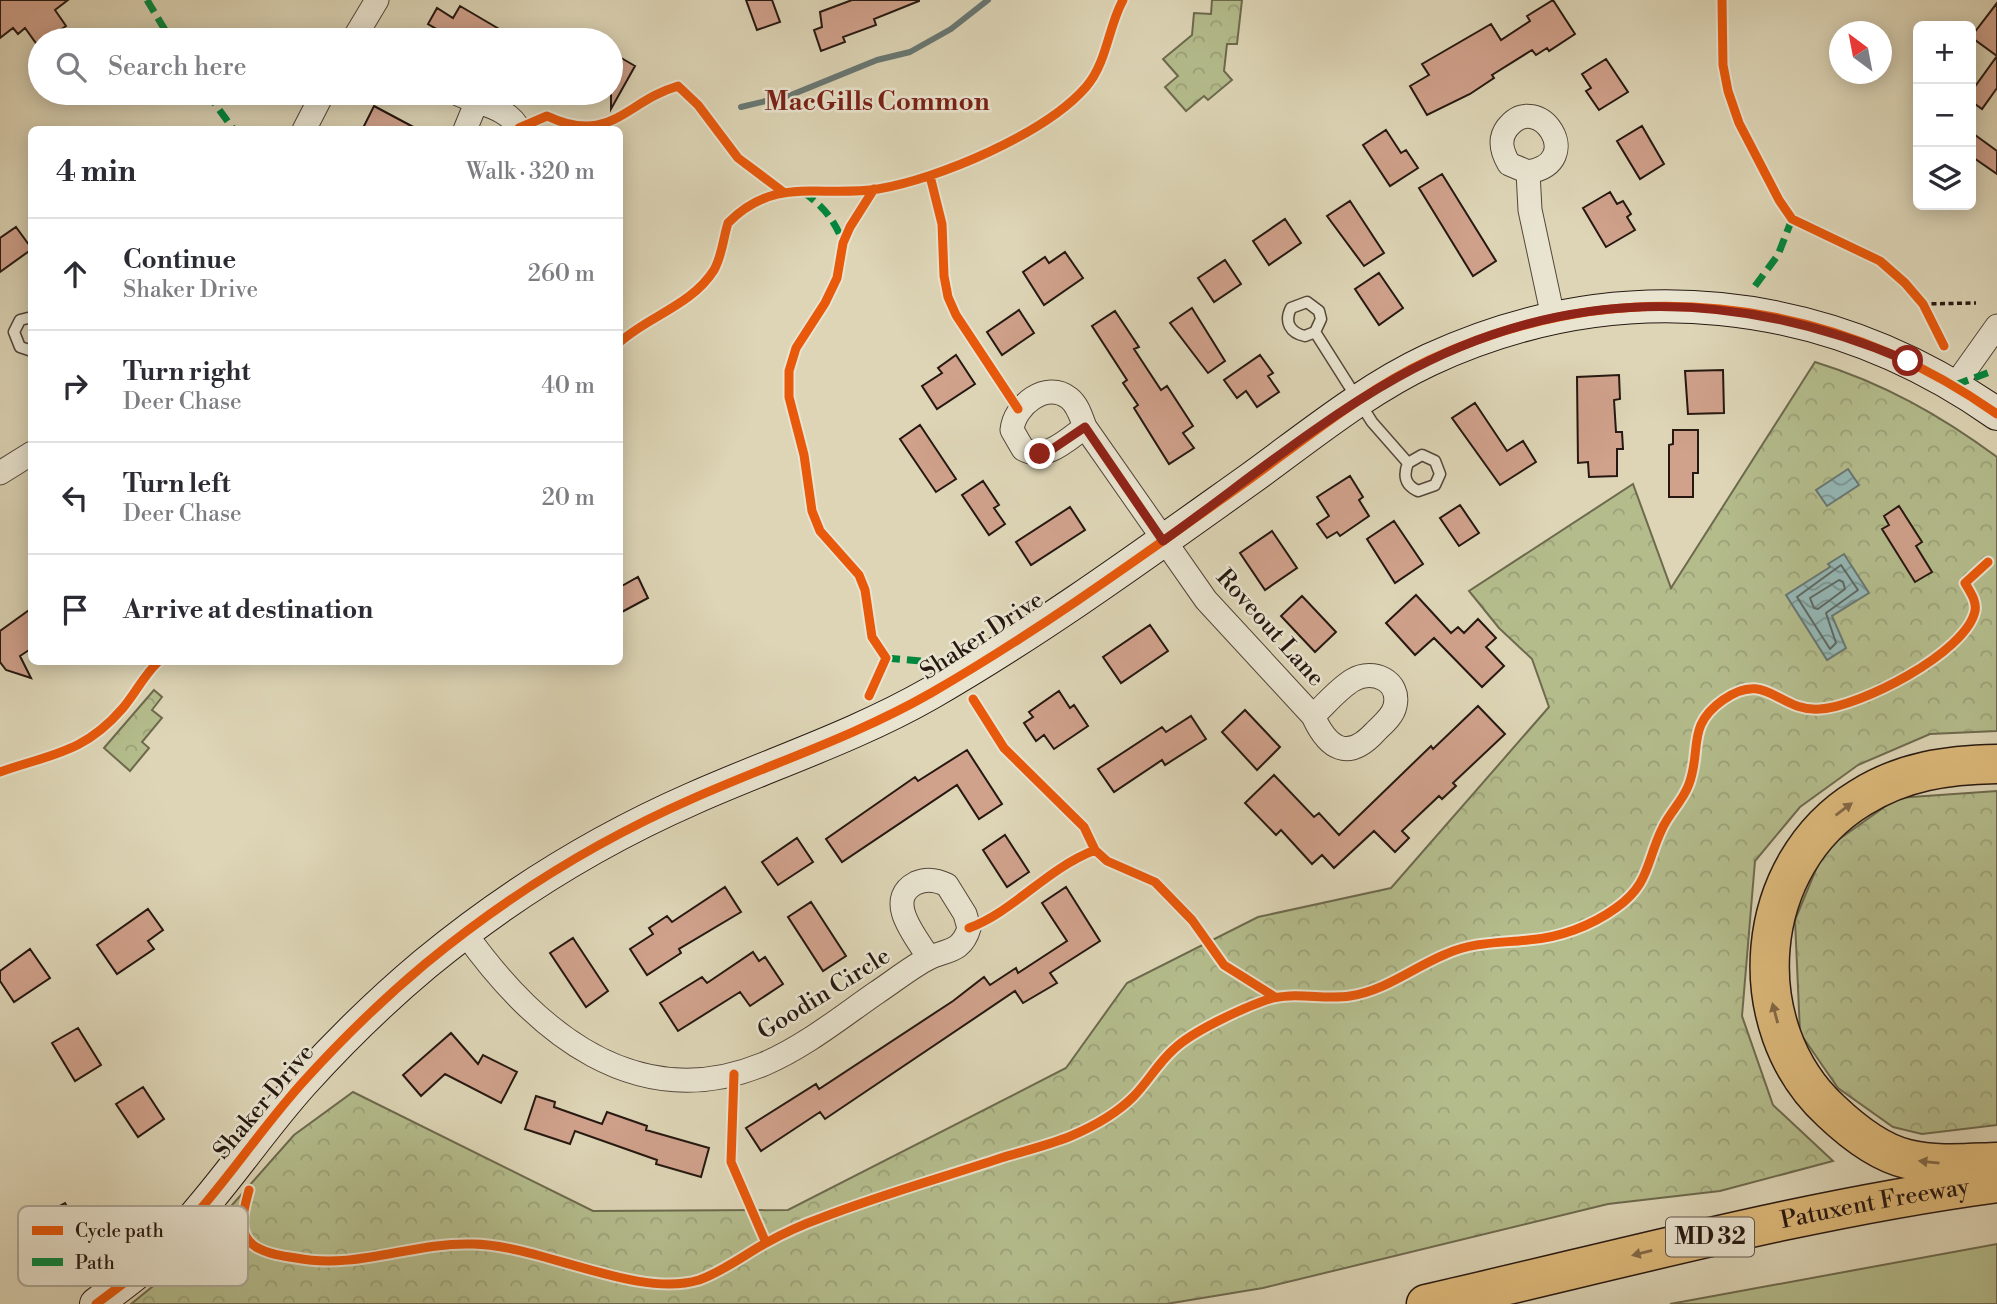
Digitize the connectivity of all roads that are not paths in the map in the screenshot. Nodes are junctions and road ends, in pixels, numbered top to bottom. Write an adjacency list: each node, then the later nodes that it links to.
1 (377, 0): 2 (street)
2 (361, 28)
3 (317, 105): 6 (street)
4 (466, 105): 7 (street)
5 (486, 105): 8 (street)
6 (306, 126)
7 (465, 126)
8 (516, 126)
9 (1528, 172): 10 (street)
10 (1553, 317): 15 (street, Shaker Drive); 16 (street, Shaker Drive)
11 (28, 318): 14 (lane)
12 (1997, 326): 15 (street)
13 (1315, 332): 16 (lane)
14 (28, 350)
15 (1955, 385): 17 (street, Shaker Drive)
16 (1359, 401): 20 (lane); 22 (street, Shaker Drive)
17 (1997, 414)
18 (1085, 427): 22 (street, Roveout Lane)
19 (28, 456): 21 (street)
20 (1408, 463)
21 (0, 473)
22 (1163, 541): 23 (street, Roveout Lane); 25 (street, Shaker Drive)
23 (1313, 716)
24 (1997, 764): 27 (highway, one-way to 24)
25 (465, 933): 26 (street, Goodin Circle); 29 (street, Shaker Drive)
26 (929, 958)
27 (1997, 1162)
28 (1997, 1183): 32 (highway, Patuxent Freeway / MD 32, one-way to 32)
29 (201, 1206)
30 (118, 1286): 31 (street, Shaker Drive)
31 (96, 1304)
32 (1426, 1304)

